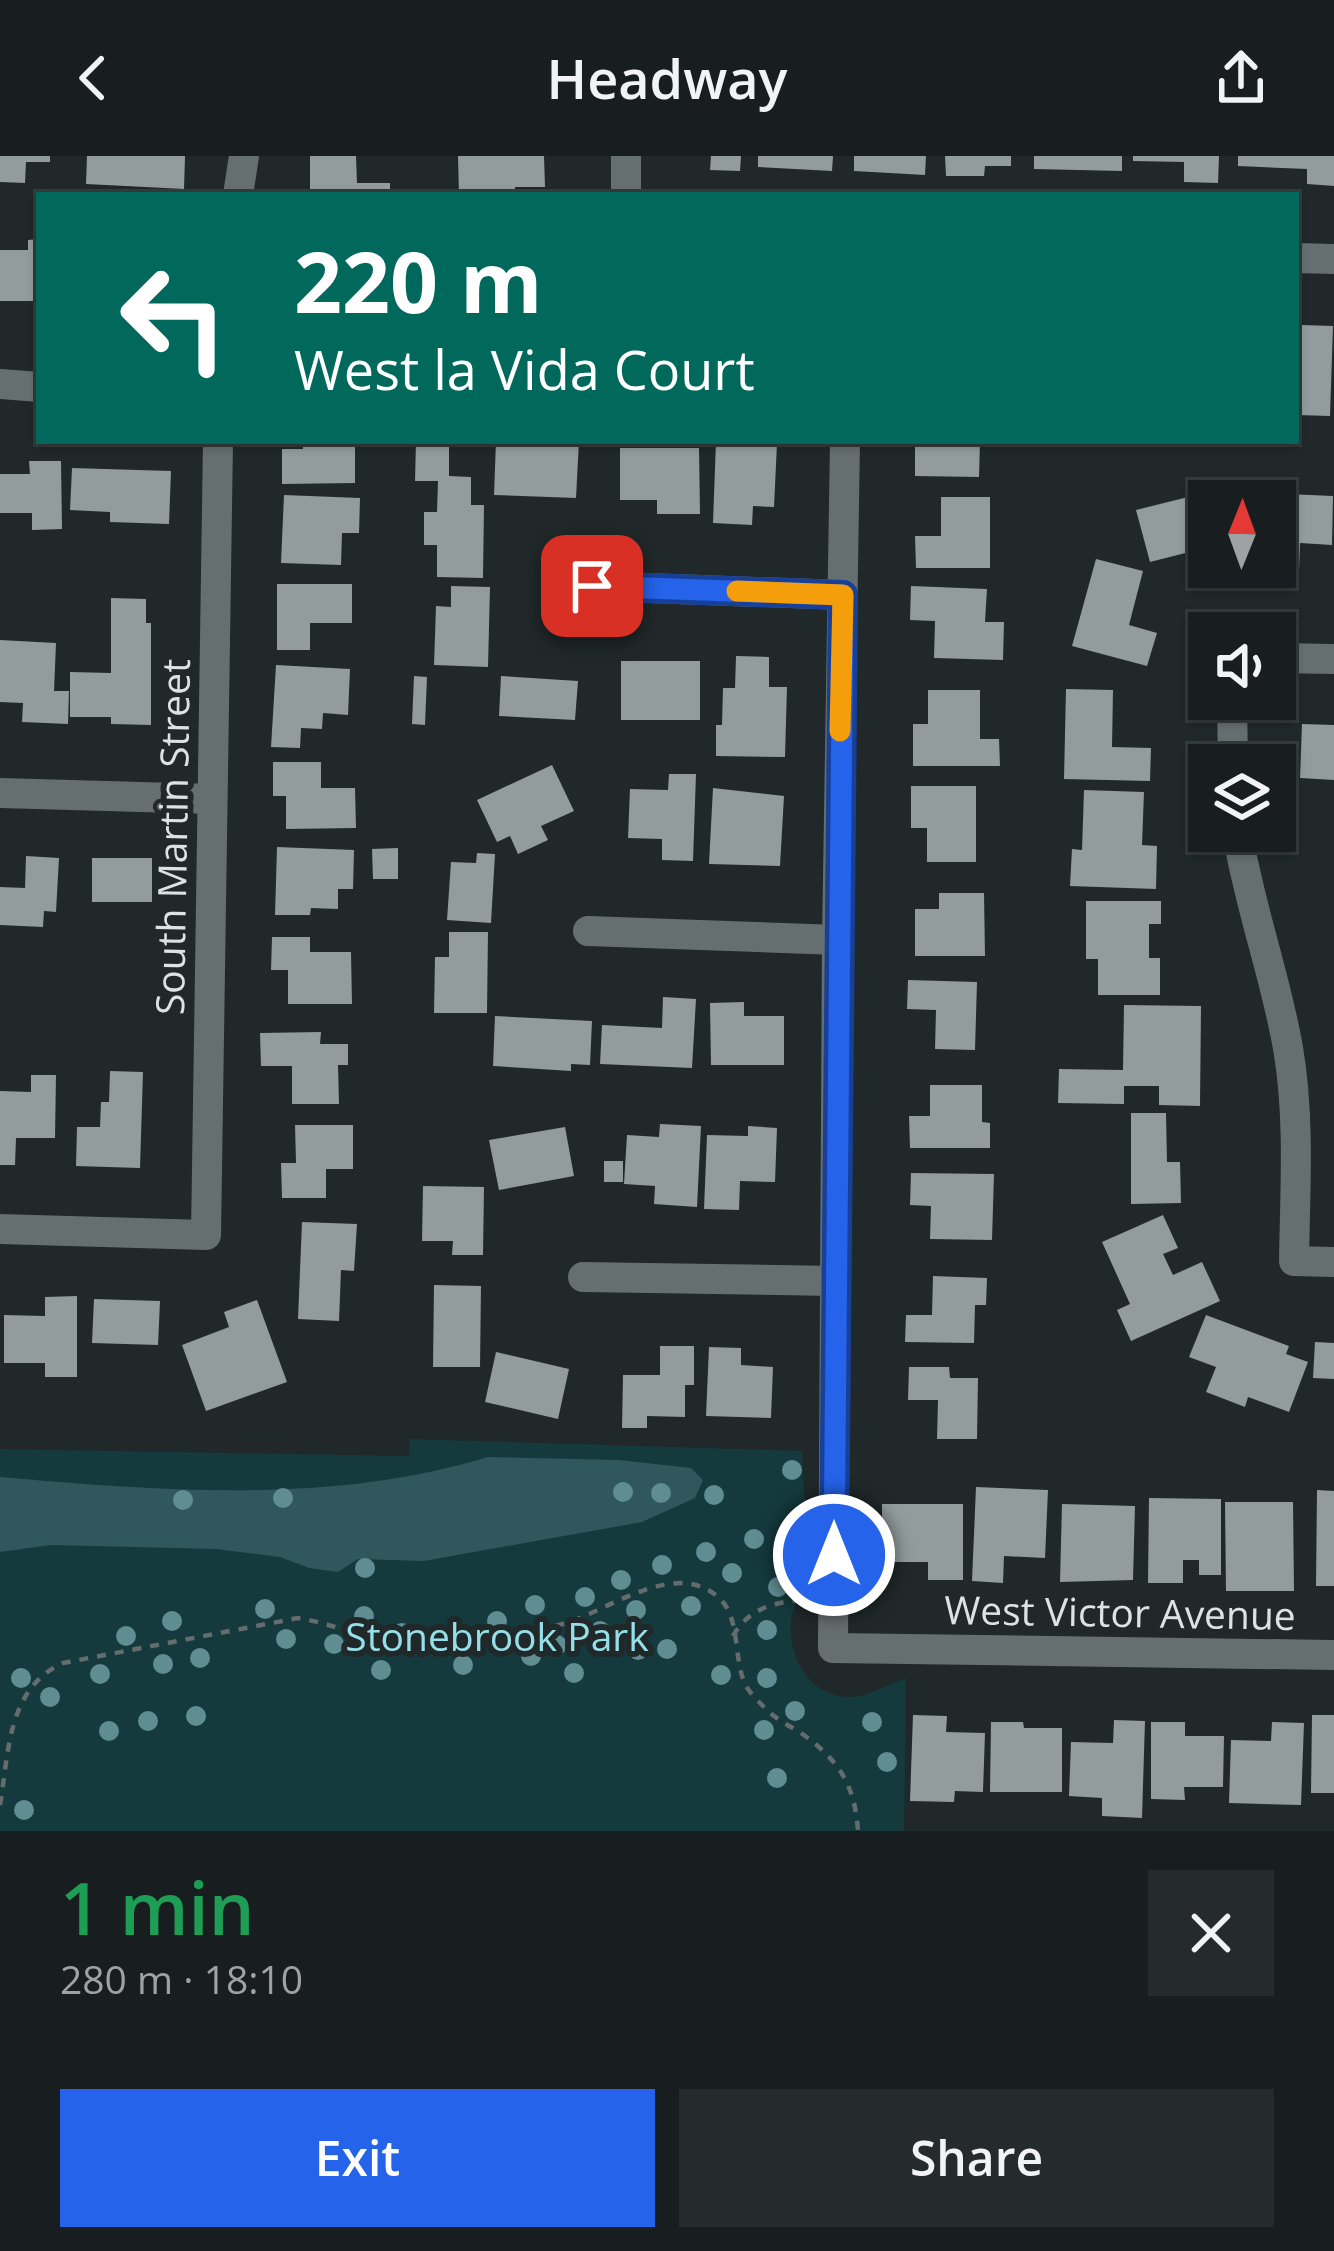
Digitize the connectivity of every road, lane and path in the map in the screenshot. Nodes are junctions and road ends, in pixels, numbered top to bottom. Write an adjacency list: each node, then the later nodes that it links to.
1 (244, 156): 3 (street)
2 (626, 156): 4 (street)
3 (238, 192)
4 (626, 192)
5 (1299, 258): 6 (street)
6 (1334, 259)
7 (0, 384): 8 (street)
8 (36, 388)
9 (218, 444): 16 (street, South Martin Street)
10 (845, 444): 12 (street)
11 (592, 586): 12 (street)
12 (843, 595): 19 (street)
13 (1296, 658): 14 (street)
14 (1334, 659)
15 (0, 793): 16 (street)
16 (212, 799): 20 (street, South Martin Street)
17 (1241, 852): 21 (street)
18 (588, 931): 19 (street)
19 (837, 940): 23 (street)
20 (0, 1229)
21 (1334, 1262)
22 (583, 1277): 23 (street)
23 (836, 1281): 26 (street, West Victor Avenue)
24 (802, 1600): 25 (path)
25 (733, 1636): 27 (path); 28 (path)
26 (1334, 1654)
27 (0, 1803)
28 (858, 1831)

